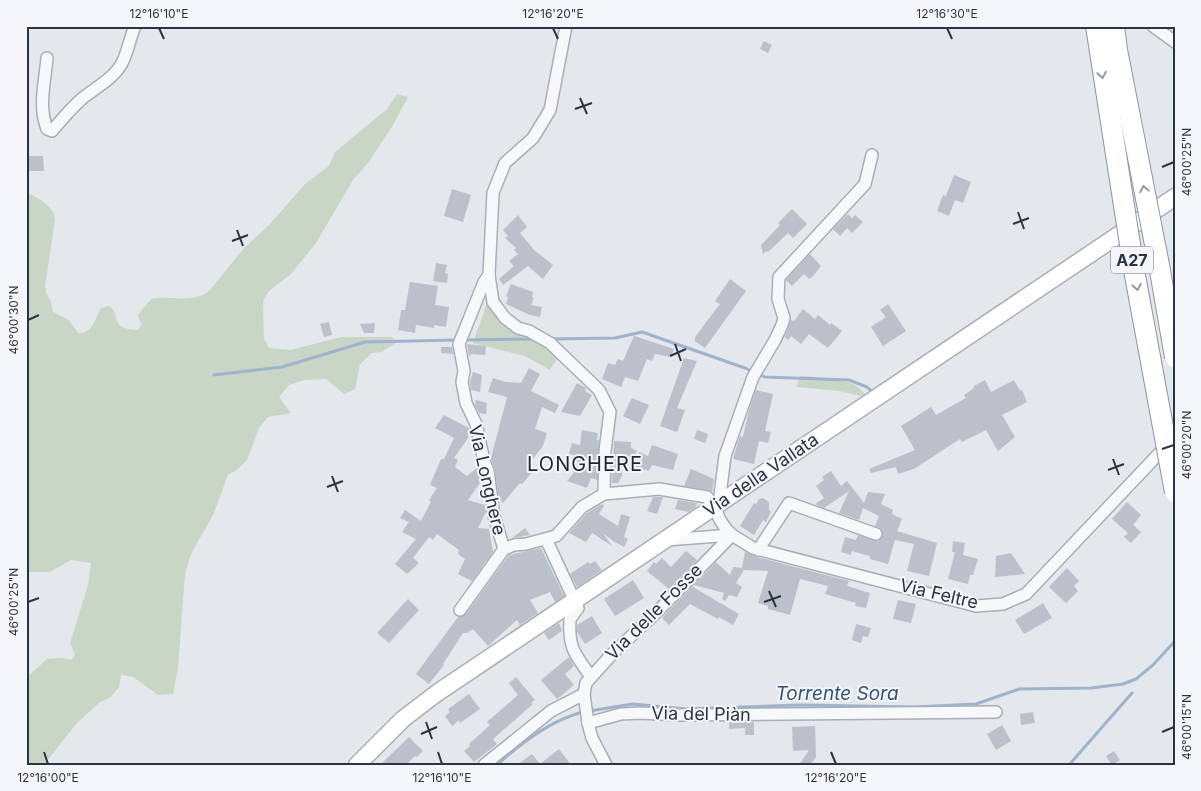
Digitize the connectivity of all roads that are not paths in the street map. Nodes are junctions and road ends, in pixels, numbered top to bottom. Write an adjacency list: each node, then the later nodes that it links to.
1 (135, 26): 7 (street)
2 (566, 26): 10 (street)
3 (1096, 26): 13 (highway, A27, one-way to 13, bridge)
4 (1114, 26): 11 (highway, A27, one-way to 4, bridge)
5 (1153, 26): 6 (street)
6 (1175, 42)
7 (48, 58)
8 (872, 155): 15 (street)
9 (1173, 203): 15 (main road, Via della Vallata)
10 (490, 275): 14 (street); 20 (street, Via Longhere)
11 (1175, 357)
12 (1175, 437): 21 (street, Via Feltre)
13 (1175, 492)
14 (604, 494): 15 (street, Via Longhere); 18 (street, Via Longhere)
15 (719, 503): 17 (street, Via Feltre); 19 (main road, Via della Vallata)
16 (876, 534): 21 (street)
17 (732, 535): 19 (street); 21 (street, Via Feltre); 24 (street, Via delle Fosse)
18 (546, 538): 20 (street, Via Longhere); 22 (street)
19 (666, 540): 22 (main road, Via della Vallata)
20 (504, 549): 23 (street)
21 (758, 550)
22 (574, 600): 24 (street); 28 (main road, Via della Vallata)
23 (460, 610)
24 (591, 676): 25 (street, Via delle Fosse)
25 (585, 699): 27 (street); 29 (street)
26 (996, 712): 27 (street, Via del Piàn)
27 (588, 722): 30 (street)
28 (357, 765)
29 (484, 765)
30 (606, 765)

